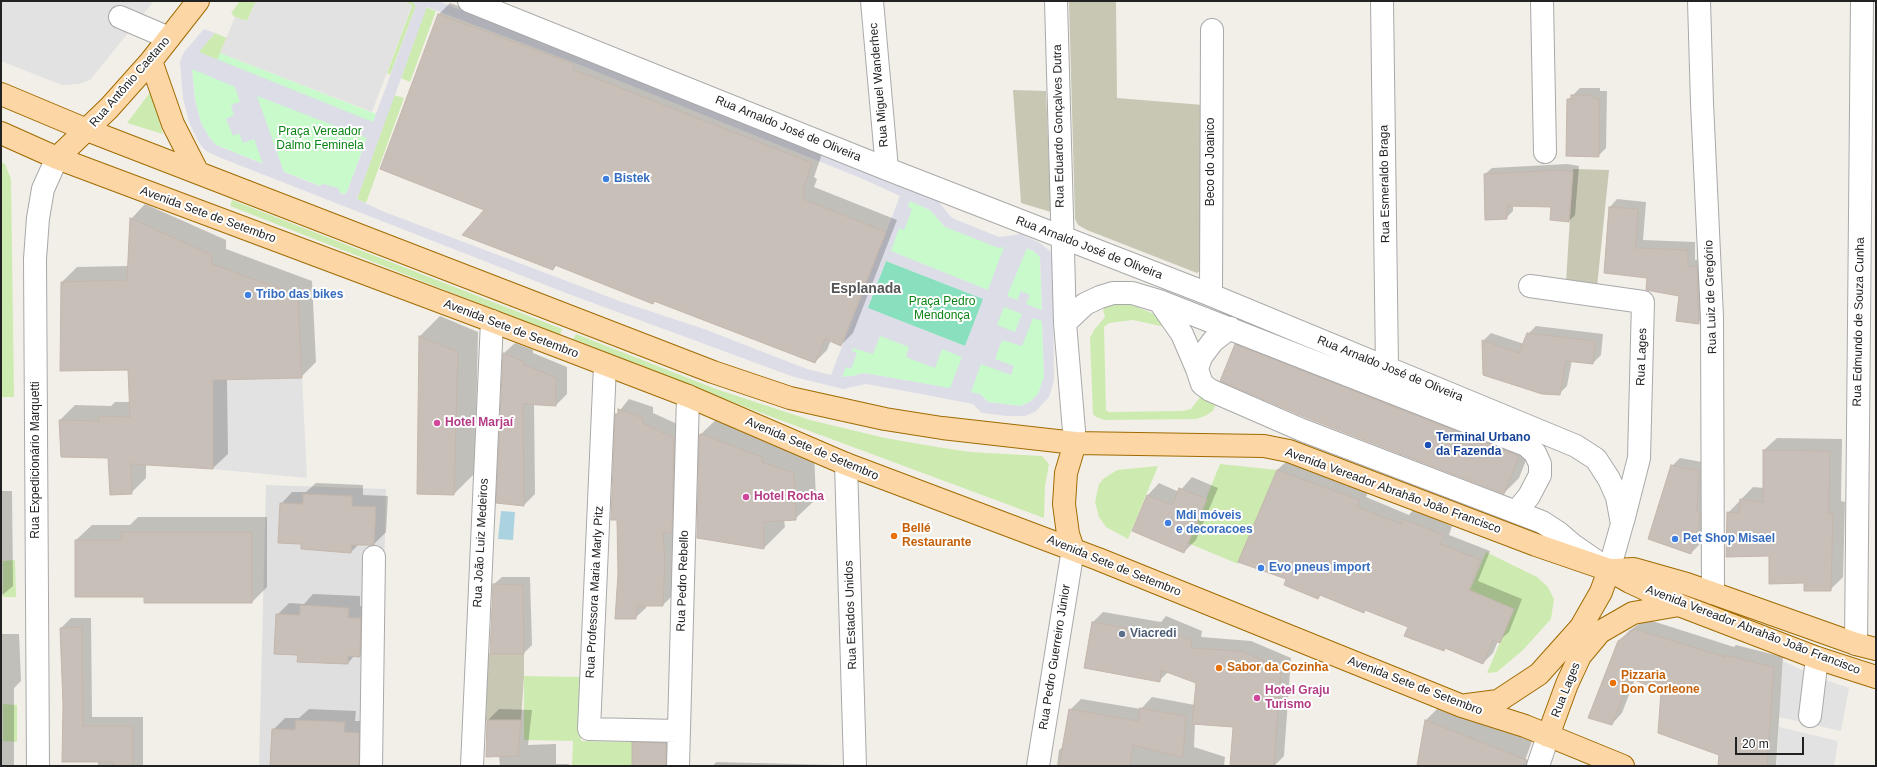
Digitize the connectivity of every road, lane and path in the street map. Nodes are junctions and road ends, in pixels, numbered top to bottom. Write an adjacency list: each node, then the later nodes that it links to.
1 (198, 1): 11 (main road, Rua Antônio Caetano)
2 (469, 1): 18 (street, Rua Arnaldo José de Oliveira)
3 (872, 1): 18 (street, Rua Miguel Wanderhec)
4 (1056, 1): 20 (street, Rua Eduardo Gonçalves Dutra)
5 (1382, 1): 28 (street, Rua Esmeraldo Braga)
6 (1542, 1): 16 (street)
7 (1699, 1): 38 (street, Rua Luiz de Gregório)
8 (1862, 1): 40 (street, Rua Edmundo de Souza Cunha)
9 (120, 16): 11 (street)
10 (1212, 30): 22 (street, Beco do Joanico)
11 (169, 38): 12 (main road, Rua Antônio Caetano)
12 (151, 61): 14 (main road, Rua Antônio Caetano); 19 (main road)
13 (1, 94): 14 (main road)
14 (87, 130): 17 (main road, Rua Antônio Caetano); 19 (main road)
15 (1, 133): 17 (main road, Avenida Sete de Setembro)
16 (1545, 152)
17 (57, 158): 24 (main road, Avenida Sete de Setembro); 48 (street, Rua Expedicionário Marquetti)
18 (887, 169): 20 (street, Rua Arnaldo José de Oliveira)
19 (197, 171): 31 (main road)
20 (1062, 237): 22 (street, Rua Arnaldo José de Oliveira); 25 (street, Rua Eduardo Gonçalves Dutra)
21 (1530, 286): 34 (street, Rua Lages)
22 (1211, 295): 28 (street, Rua Arnaldo José de Oliveira)
23 (1159, 301): 25 (street); 26 (street); 29 (street)
24 (492, 320): 27 (main road, Avenida Sete de Setembro); 50 (street, Rua João Luiz Medeiros)
25 (1065, 323): 31 (street, Rua Eduardo Gonçalves Dutra)
26 (1230, 328): 29 (street); 33 (street)
27 (605, 365): 30 (main road, Avenida Sete de Setembro); 46 (street, Rua Professora Maria Marly Pitz)
28 (1387, 367): 34 (street, Rua Arnaldo José de Oliveira)
29 (1198, 369): 33 (street)
30 (688, 396): 32 (main road, Avenida Sete de Setembro); 46 (street, Rua Pedro Rebello)
31 (1075, 443): 35 (main road); 37 (main road, Avenida Vereador Abrahão João Francisco)
32 (846, 464): 35 (main road, Avenida Sete de Setembro); 52 (street, Rua Estados Unidos)
33 (1516, 512): 37 (street)
34 (1622, 524): 37 (street, Rua Arnaldo José de Oliveira)
35 (1073, 549): 44 (main road, Avenida Sete de Setembro); 53 (street, Rua Pedro Guerreiro Júnior)
36 (374, 557): 49 (street)
37 (1609, 570): 38 (main road, Avenida Vereador Abrahão João Francisco); 39 (main road, Avenida Vereador Abrahão João Francisco); 44 (main road, Rua Lages)
38 (1713, 593): 40 (main road, Avenida Vereador Abrahão João Francisco)
39 (1679, 604): 41 (main road, Avenida Vereador Abrahão João Francisco); 47 (main road, Rua Lages)
40 (1866, 647): 42 (main road)
41 (1818, 658): 42 (main road, Avenida Vereador Abrahão João Francisco); 45 (street)
42 (1850, 670): 43 (main road, Avenida Vereador Abrahão João Francisco)
43 (1876, 677)
44 (1462, 706): 47 (main road, Avenida Sete de Setembro)
45 (1810, 716)
46 (678, 731): 51 (street, Rua Pedro Rebello)
47 (1548, 736): 54 (street, Rua Lages); 55 (main road, Avenida Sete de Setembro)
48 (38, 766)
49 (371, 766)
50 (472, 766)
51 (678, 766)
52 (855, 766)
53 (1038, 766)
54 (1538, 766)
55 (1623, 766)

